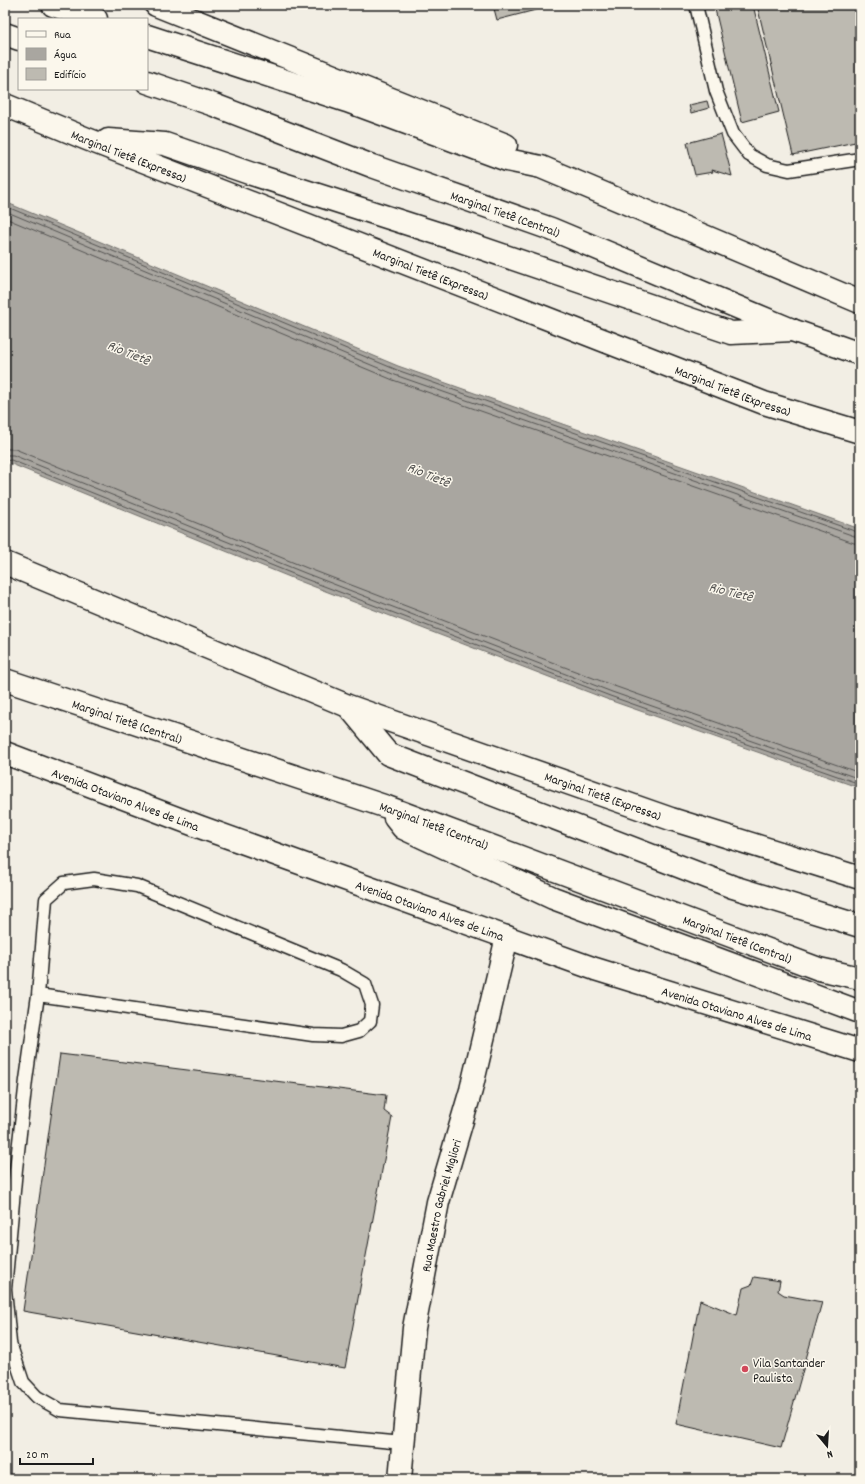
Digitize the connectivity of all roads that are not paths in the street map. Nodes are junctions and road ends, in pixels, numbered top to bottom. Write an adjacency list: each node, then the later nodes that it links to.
1 (53, 5): 4 (main road)
2 (156, 5): 12 (main road)
3 (696, 5): 11 (lane)
4 (93, 18)
5 (5, 34): 7 (main road)
6 (148, 36): 12 (main road)
7 (18, 39)
8 (148, 82): 14 (main road, Marginal Tietê (Central))
9 (5, 105): 10 (main road, Marginal Tietê (Expressa))
10 (87, 139): 14 (main road); 16 (main road, Marginal Tietê (Expressa))
11 (860, 159)
12 (541, 167): 13 (main road)
13 (860, 302)
14 (792, 330): 15 (main road, Marginal Tietê (Central))
15 (860, 354)
16 (860, 432)
17 (12, 565): 19 (main road)
18 (5, 680): 21 (main road, Marginal Tietê (Central))
19 (348, 706): 22 (main road, Marginal Tietê (Expressa)); 23 (main road)
20 (5, 753): 24 (main road, Avenida Otaviano Alves de Lima)
21 (387, 807): 25 (main road, Marginal Tietê (Central)); 27 (main road)
22 (860, 878)
23 (860, 926)
24 (508, 937): 28 (main road, Avenida Otaviano Alves de Lima); 29 (main road, Rua Maestro Gabriel Migliori)
25 (860, 978)
26 (38, 995): 26 (lane); 29 (lane)
27 (860, 1012)
28 (860, 1051)
29 (403, 1443): 30 (main road, Rua Maestro Gabriel Migliori)
30 (398, 1474)

